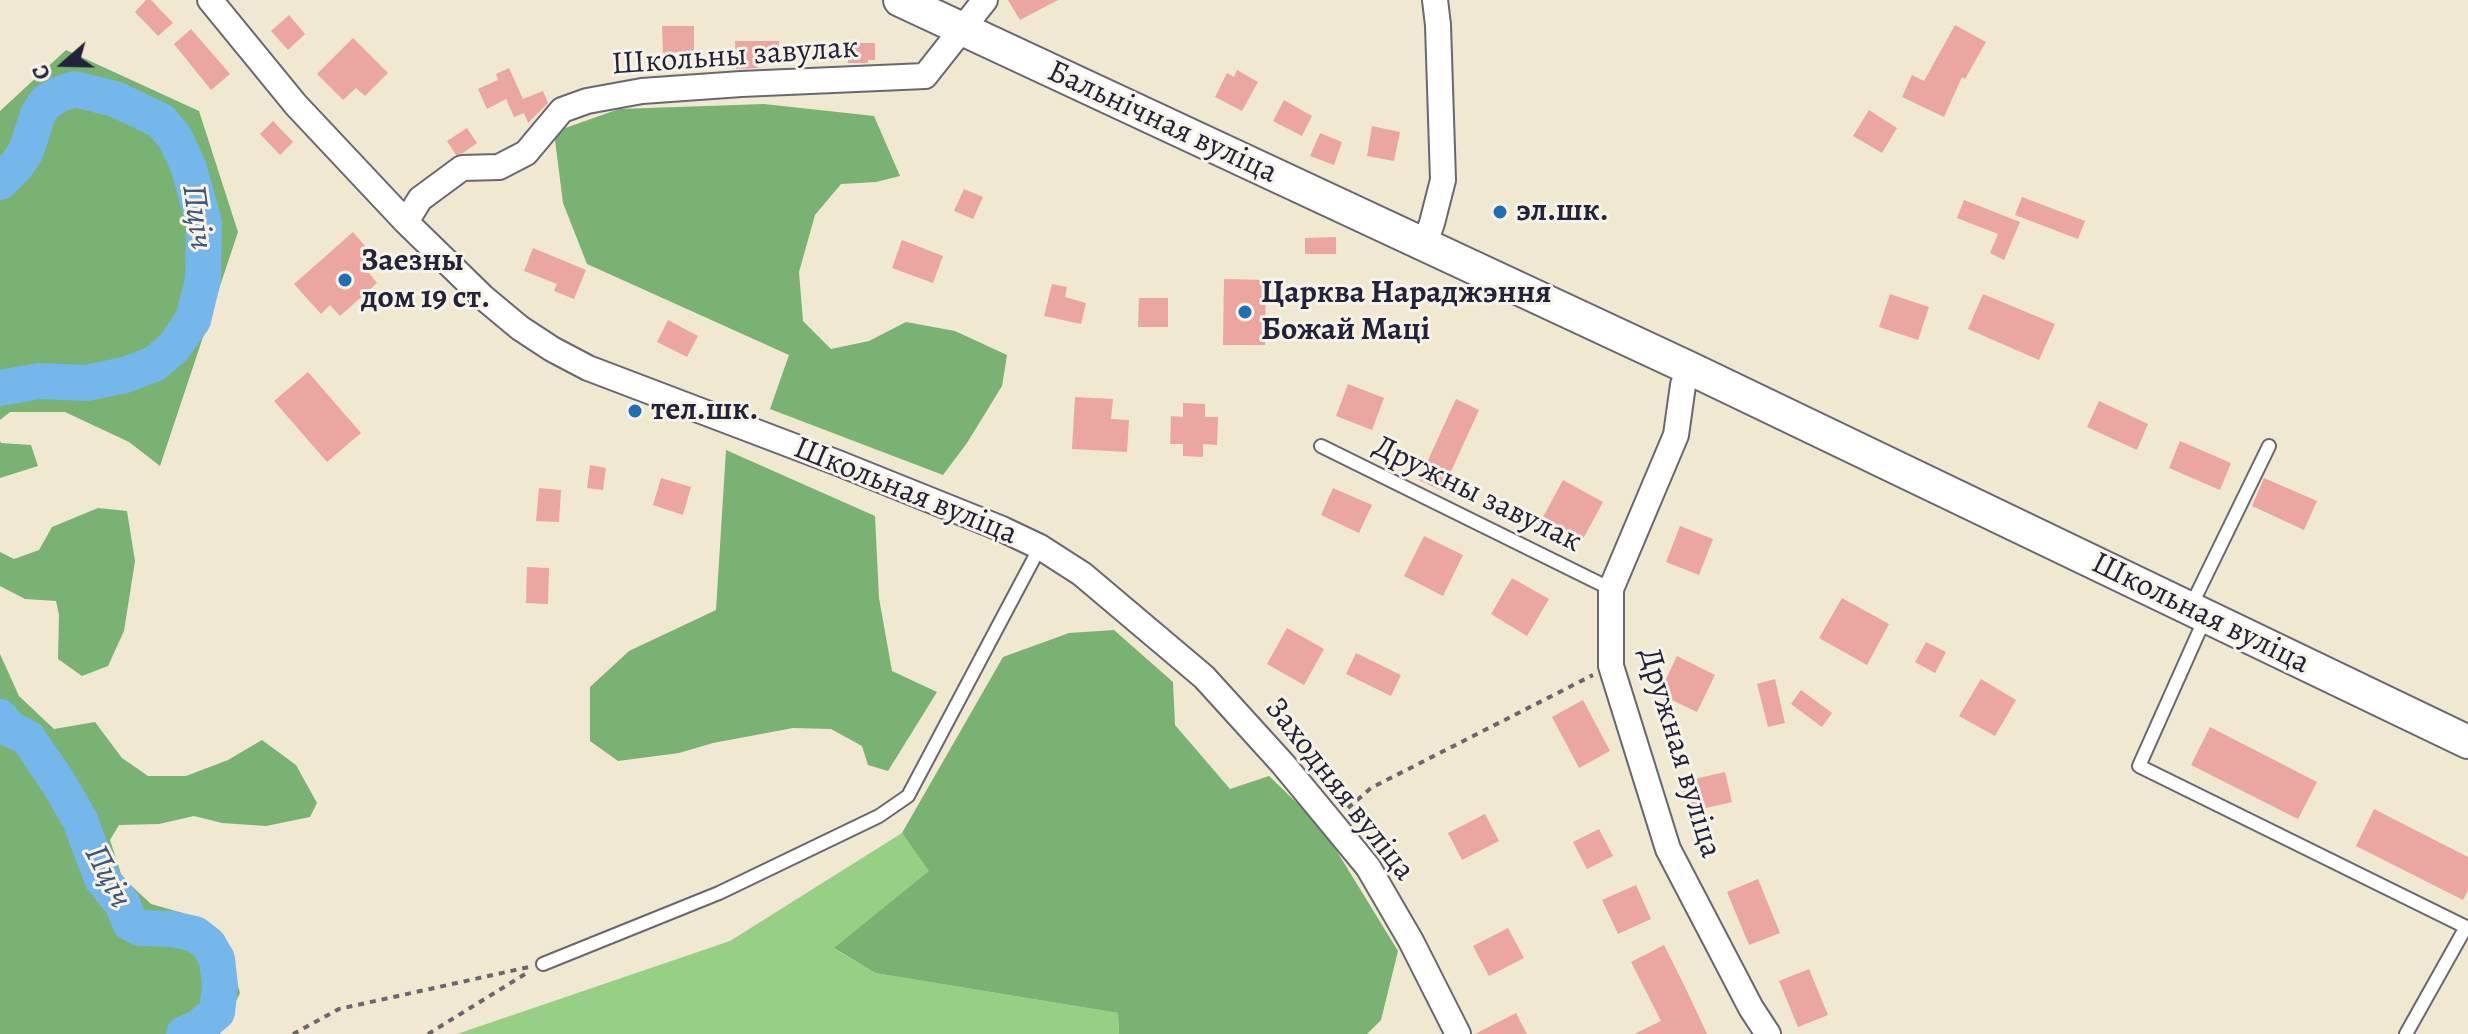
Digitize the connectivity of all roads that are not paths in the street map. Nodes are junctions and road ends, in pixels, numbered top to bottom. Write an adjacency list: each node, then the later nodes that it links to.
1 (210, 0): 6 (street, Школьная вуліца)
2 (900, 0): 5 (street, Бальнічная вуліца)
3 (985, 0): 5 (street, Школьны завулак)
4 (1435, 0): 7 (street)
5 (961, 29): 6 (street, Школьны завулак); 7 (street, Бальнічная вуліца)
6 (406, 222): 12 (street, Школьная вуліца)
7 (1424, 246): 8 (street, Бальнічная вуліца)
8 (1689, 368): 9 (street, Бальнічная вуліца); 13 (street, Дружная вуліца)
9 (1733, 389): 14 (street, Школьная вуліца)
10 (1321, 446): 13 (lane, Дружны завулак)
11 (2269, 446): 14 (lane)
12 (1040, 547): 15 (street, Школьная вуліца); 18 (lane)
13 (1611, 589): 20 (street, Дружная вуліца)
14 (2198, 612): 16 (street, Школьная вуліца); 17 (lane)
15 (1200, 673): 19 (street, Заходняя вуліца)
16 (2468, 742)
17 (2467, 927): 21 (lane)
18 (543, 964)
19 (1458, 1034)
20 (1768, 1034)
21 (2406, 1034)

